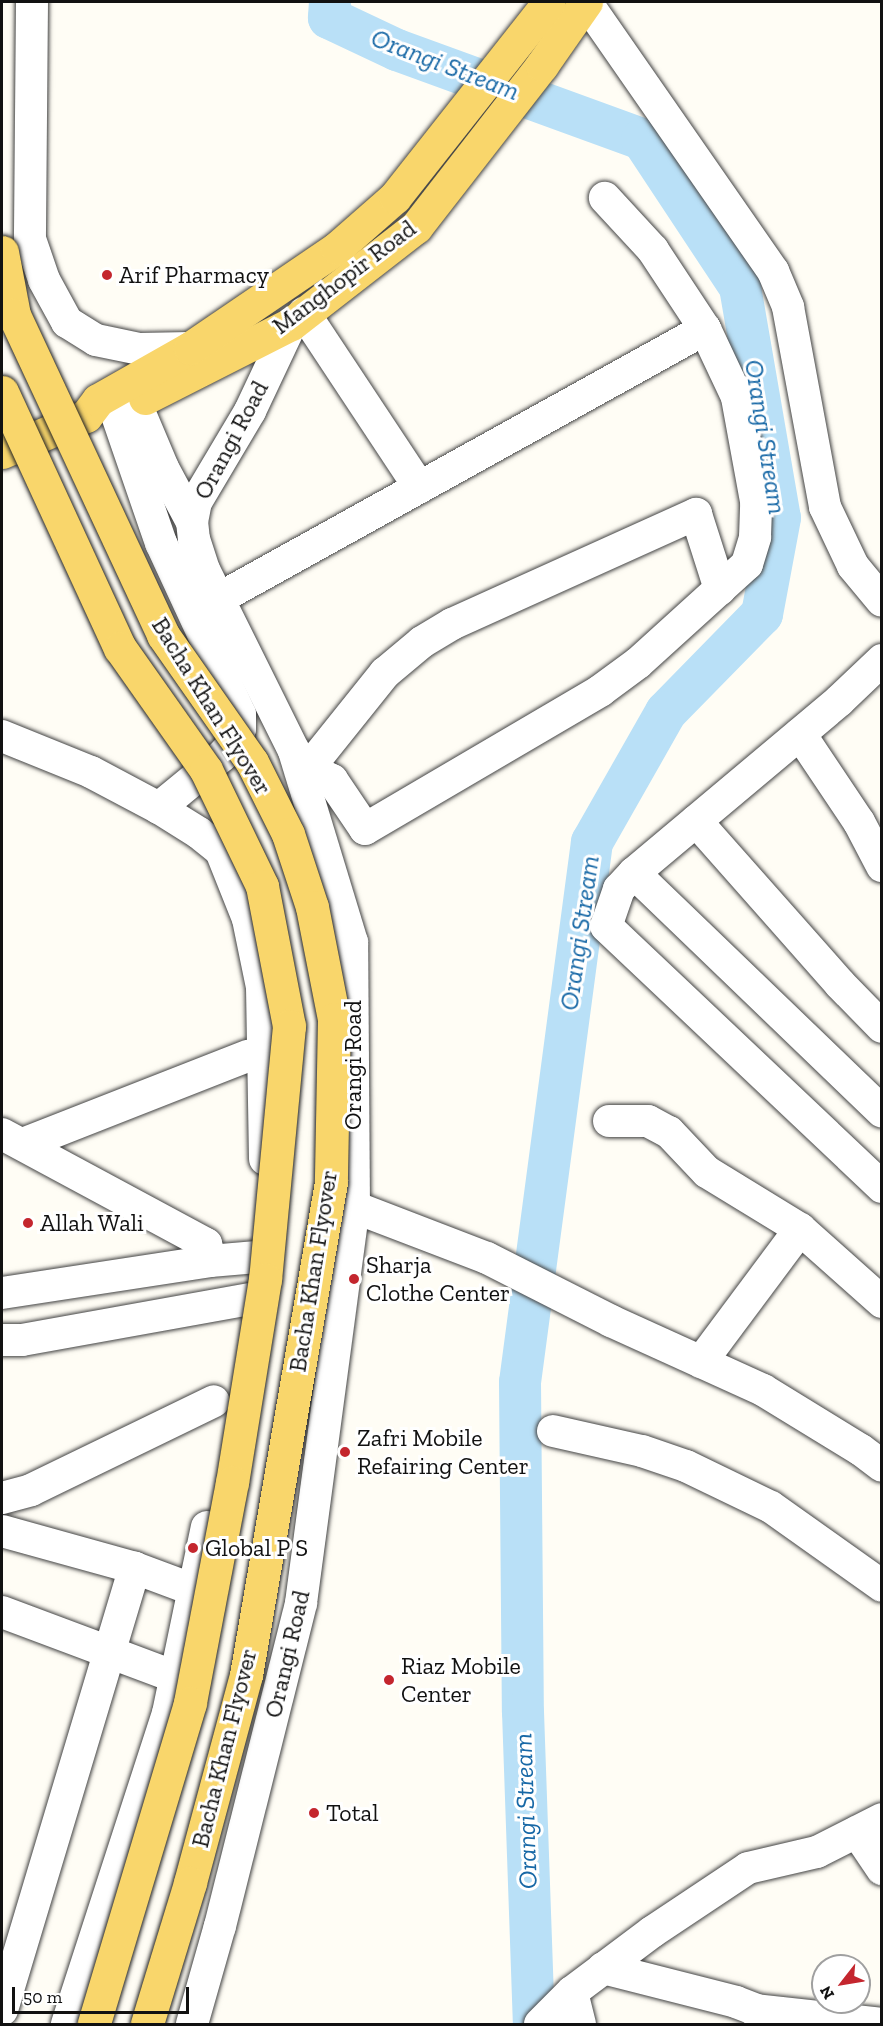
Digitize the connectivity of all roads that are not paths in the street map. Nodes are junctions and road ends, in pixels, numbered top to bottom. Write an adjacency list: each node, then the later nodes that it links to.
1 (32, 2): 8 (street)
2 (549, 2): 8 (main road, Manghopir Road)
3 (583, 8): 6 (main road, Manghopir Road); 16 (street)
4 (605, 198): 7 (street)
5 (2, 252): 61 (main road, Bacha Khan Flyover, bridge)
6 (298, 318): 10 (main road, Manghopir Road); 12 (street); 13 (street, Orangi Road)
7 (705, 329): 12 (street); 14 (street)
8 (190, 348): 10 (main road, Manghopir Road)
9 (2, 392): 60 (main road, Bacha Khan Flyover, bridge)
10 (123, 399): 11 (main road, Manghopir Road); 13 (street); 21 (street)
11 (2, 452)
12 (419, 488): 15 (street)
13 (192, 522): 15 (street, Orangi Road)
14 (720, 590): 20 (street); 20 (street)
15 (218, 599): 20 (street, Orangi Road)
16 (882, 601)
17 (882, 660): 18 (street)
18 (800, 734): 22 (street); 23 (street)
19 (2, 736): 21 (street)
20 (303, 766): 31 (street, Orangi Road)
21 (159, 808): 33 (street)
22 (696, 821): 24 (street); 25 (street)
23 (882, 866)
24 (634, 873): 27 (street); 30 (street)
25 (882, 1026)
26 (249, 1056): 29 (street)
27 (882, 1112)
28 (609, 1121): 32 (street)
29 (12, 1139): 34 (street)
30 (882, 1187)
31 (354, 1207): 39 (street); 62 (street, Orangi Road)
32 (800, 1229): 37 (street); 39 (street)
33 (257, 1257): 34 (street); 36 (street)
34 (210, 1261): 35 (street)
35 (2, 1293)
36 (251, 1299): 38 (street); 47 (street)
37 (882, 1302)
38 (2, 1340)
39 (701, 1362): 42 (street)
40 (214, 1401): 43 (street)
41 (553, 1431): 46 (street)
42 (882, 1466)
43 (2, 1498)
44 (2, 1531): 45 (street)
45 (135, 1568): 47 (street); 49 (street)
46 (882, 1586)
47 (194, 1590): 50 (street)
48 (2, 1612): 49 (street)
49 (110, 1653): 50 (street); 53 (street)
50 (176, 1677): 59 (street)
51 (869, 1825): 52 (street); 54 (street)
52 (882, 1869)
53 (12, 1937): 56 (street)
54 (603, 1968): 55 (street); 57 (street)
55 (572, 1992): 63 (street); 64 (street)
56 (2, 2010)
57 (763, 2017): 58 (street)
58 (882, 2024)
59 (67, 2025)
60 (94, 2025)
61 (147, 2025)
62 (192, 2025)
63 (540, 2025)
64 (580, 2025)

